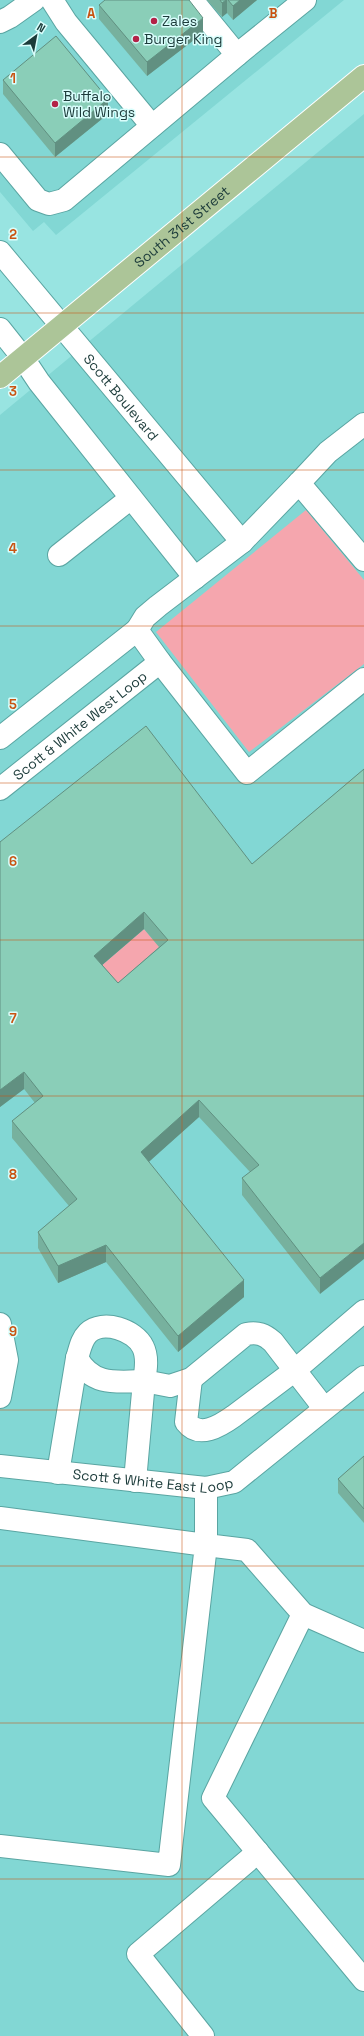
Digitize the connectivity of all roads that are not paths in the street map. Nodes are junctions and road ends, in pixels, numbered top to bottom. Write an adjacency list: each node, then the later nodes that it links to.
1 (34, 0): 5 (street)
2 (52, 0): 8 (street)
3 (192, 0): 6 (street)
4 (305, 0): 6 (street)
5 (0, 22)
6 (237, 55): 8 (street)
7 (364, 76): 11 (main road, South 31st Street)
8 (152, 126): 9 (street)
9 (0, 154)
10 (0, 252): 11 (street, Scott Boulevard)
11 (63, 326): 13 (main road, South 31st Street); 18 (street, Scott Boulevard)
12 (0, 329): 13 (street)
13 (23, 358): 14 (main road, South 31st Street); 17 (street)
14 (0, 377)
15 (364, 424): 16 (street)
16 (300, 483): 18 (street); 20 (street)
17 (131, 498): 19 (street); 21 (street)
18 (242, 542): 21 (street)
19 (59, 555)
20 (364, 560)
21 (195, 578): 22 (street)
22 (138, 630): 23 (street); 25 (street)
23 (160, 662): 24 (street); 26 (street, Scott & White West Loop)
24 (364, 679)
25 (0, 738)
26 (0, 789)
27 (364, 1311): 30 (street)
28 (0, 1324): 34 (street)
29 (77, 1358): 32 (street); 32 (street); 37 (street)
30 (294, 1371): 31 (street); 31 (street); 35 (street)
31 (190, 1379): 32 (street)
32 (144, 1381): 38 (street)
33 (362, 1383): 35 (street, Scott & White East Loop)
34 (0, 1397)
35 (324, 1408): 39 (street, Scott & White East Loop)
36 (0, 1466): 37 (street, Scott & White East Loop)
37 (58, 1474): 38 (street, Scott & White East Loop)
38 (135, 1481): 39 (street, Scott & White East Loop)
39 (206, 1488): 41 (street)
40 (0, 1518): 41 (street)
41 (206, 1545): 42 (street); 44 (street)
42 (303, 1614): 43 (street); 45 (street)
43 (364, 1641)
44 (0, 1846)
45 (258, 1852): 46 (street); 47 (street)
46 (364, 1980)
47 (203, 2036)

